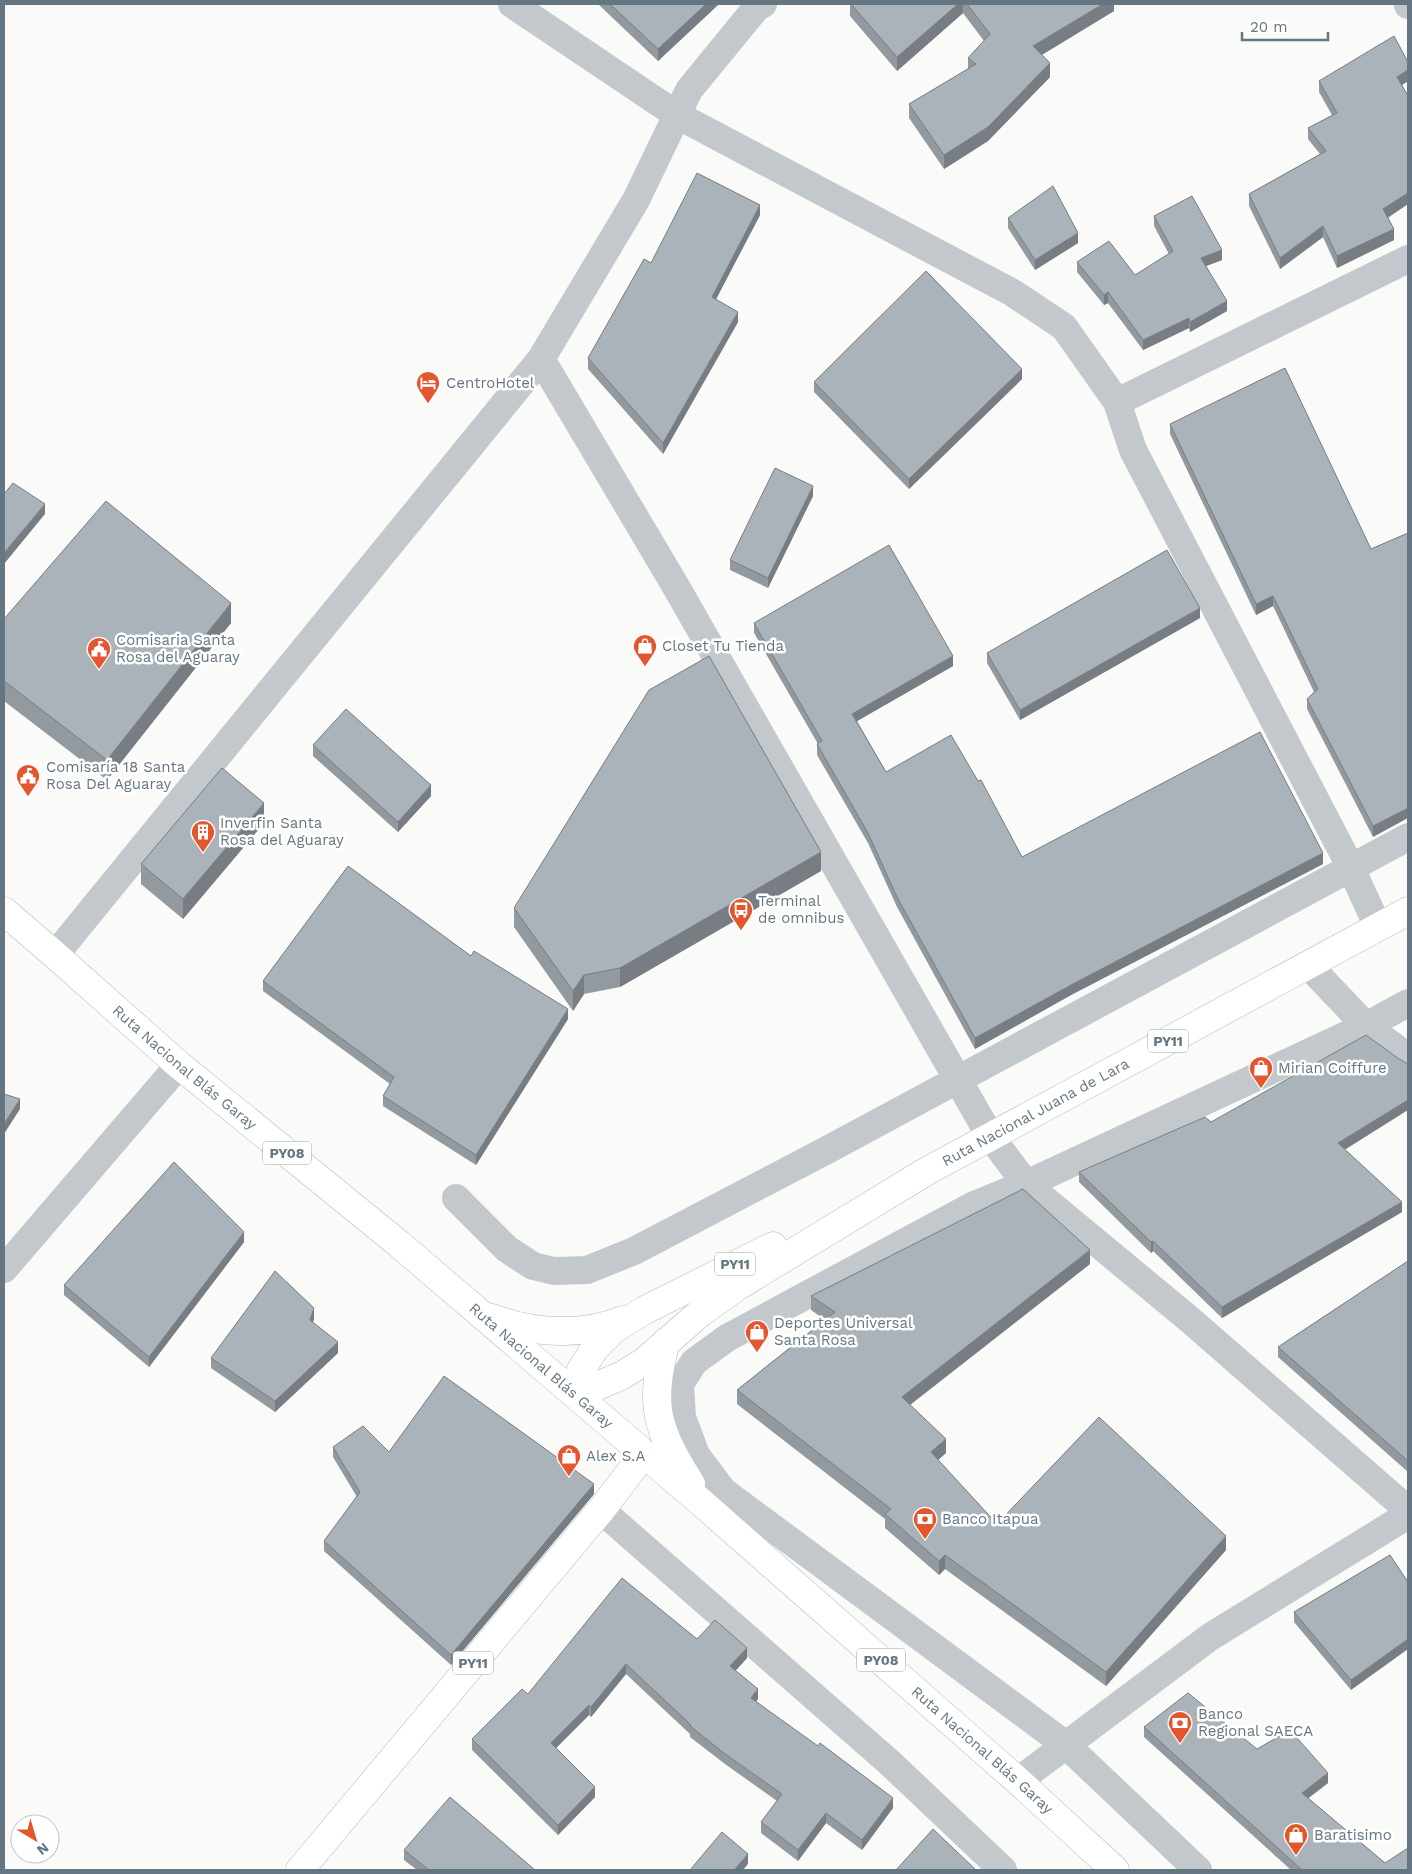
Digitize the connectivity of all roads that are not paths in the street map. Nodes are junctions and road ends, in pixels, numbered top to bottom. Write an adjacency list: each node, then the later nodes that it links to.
1 (512, 4): 3 (street)
2 (763, 4): 3 (street)
3 (677, 115): 5 (street); 6 (street)
4 (1408, 259): 6 (street)
5 (541, 359): 12 (street); 18 (street)
6 (1117, 402): 8 (street)
7 (1408, 837): 8 (street)
8 (1351, 868): 11 (street); 18 (street)
9 (4, 911): 12 (highway, Ruta Nacional Blás Garay / PY08)
10 (1408, 911): 11 (highway, Ruta Nacional Juana de Lara / PY11)
11 (1378, 927): 13 (highway, Ruta Nacional Juana de Lara / PY11)
12 (55, 955): 17 (highway, Ruta Nacional Blás Garay / PY08)
13 (1309, 966): 15 (street); 19 (highway, Ruta Nacional Juana de Lara / PY11)
14 (1408, 1003): 15 (street)
15 (1366, 1026): 16 (street); 21 (street)
16 (1408, 1057)
17 (179, 1065): 23 (street); 25 (highway, Ruta Nacional Blás Garay / PY08)
18 (958, 1079): 19 (street); 22 (street)
19 (990, 1136): 20 (highway, Ruta Nacional Juana de Lara / PY11); 21 (street)
20 (927, 1170): 24 (highway, Ruta Nacional Juana de Lara / PY11); 26 (highway, Ruta Nacional Juana de Lara / PY11)
21 (1026, 1184): 31 (street); 33 (street)
22 (456, 1198)
23 (4, 1270)
24 (645, 1310): 25 (highway); 27 (highway, Ruta Nacional Juana de Lara / PY11)
25 (481, 1314): 27 (highway, Ruta Nacional Blás Garay / PY08)
26 (666, 1342): 27 (highway, Ruta Nacional Juana de Lara / PY11); 29 (highway)
27 (572, 1391): 28 (highway, Ruta Nacional Blás Garay / PY08)
28 (644, 1454): 29 (highway, Ruta Nacional Blás Garay / PY08); 30 (highway, PY11)
29 (704, 1504): 34 (highway, Ruta Nacional Blás Garay / PY08)
30 (601, 1510): 35 (highway, PY11); 36 (street)
31 (1408, 1510)
32 (1408, 1515): 33 (street)
33 (1066, 1745): 34 (street); 38 (street)
34 (1018, 1780): 37 (highway, Ruta Nacional Blás Garay / PY08)
35 (300, 1870)
36 (1003, 1870)
37 (1115, 1870)
38 (1198, 1870)

